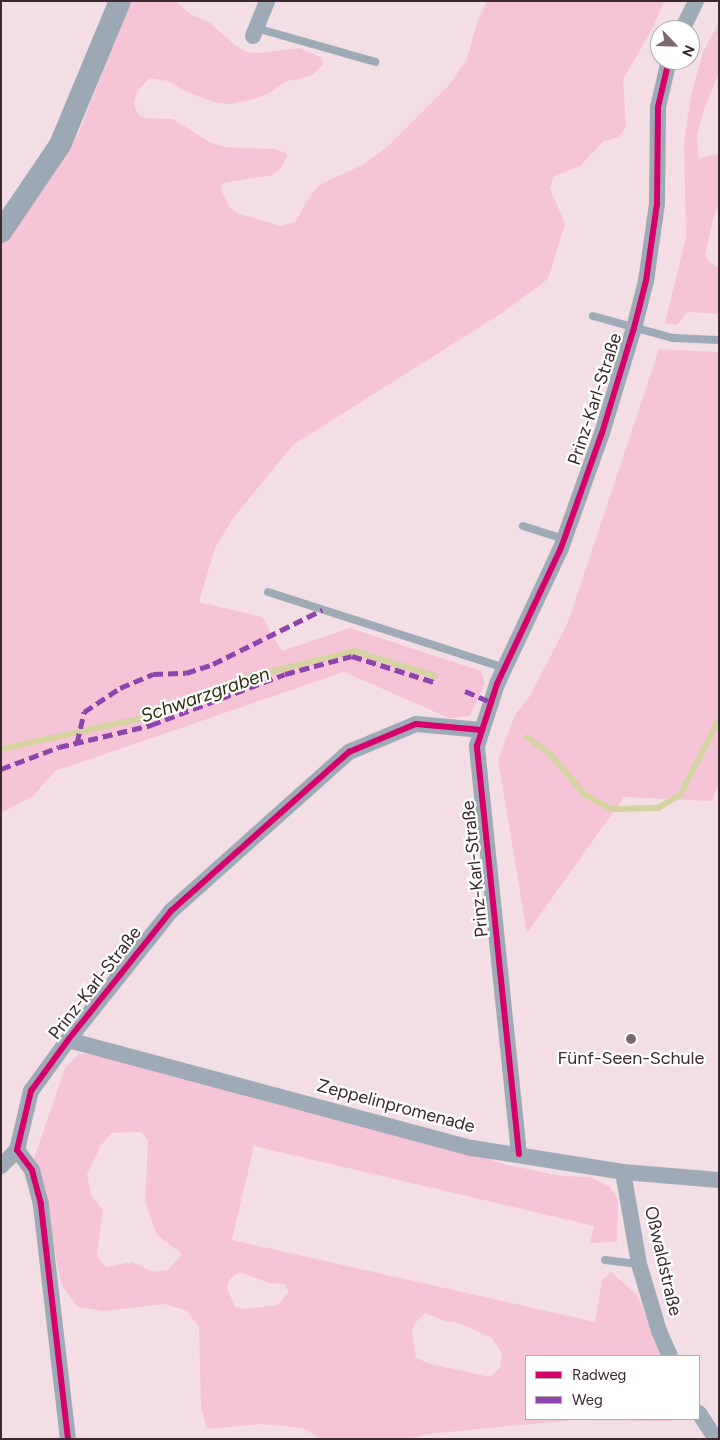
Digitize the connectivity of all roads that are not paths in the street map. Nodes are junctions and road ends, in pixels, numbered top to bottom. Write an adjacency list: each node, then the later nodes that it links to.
1 (120, 1): 8 (street)
2 (267, 1): 5 (street)
3 (696, 1): 4 (street)
4 (687, 20)
5 (254, 32): 6 (lane)
6 (375, 62)
7 (667, 70): 10 (street, Prinz-Karl-Straße)
8 (1, 232)
9 (593, 316): 10 (lane)
10 (634, 328): 11 (lane); 13 (street, Prinz-Karl-Straße)
11 (719, 340)
12 (523, 526): 13 (lane)
13 (564, 539): 15 (street, Prinz-Karl-Straße)
14 (268, 592): 15 (lane)
15 (504, 668): 16 (street, Prinz-Karl-Straße)
16 (482, 730): 17 (street, Prinz-Karl-Straße); 19 (street, Prinz-Karl-Straße)
17 (68, 1040): 18 (street, Prinz-Karl-Straße); 19 (street, Zeppelinpromenade)
18 (18, 1150): 20 (street); 27 (street)
19 (519, 1154): 21 (street, Zeppelinpromenade)
20 (1, 1166)
21 (623, 1172): 22 (street, Zeppelinpromenade); 24 (street, Oßwaldstraße)
22 (719, 1180)
23 (605, 1260): 24 (lane)
24 (639, 1264): 25 (street, Oßwaldstraße)
25 (670, 1355)
26 (700, 1415): 28 (street)
27 (68, 1439)
28 (716, 1439)

